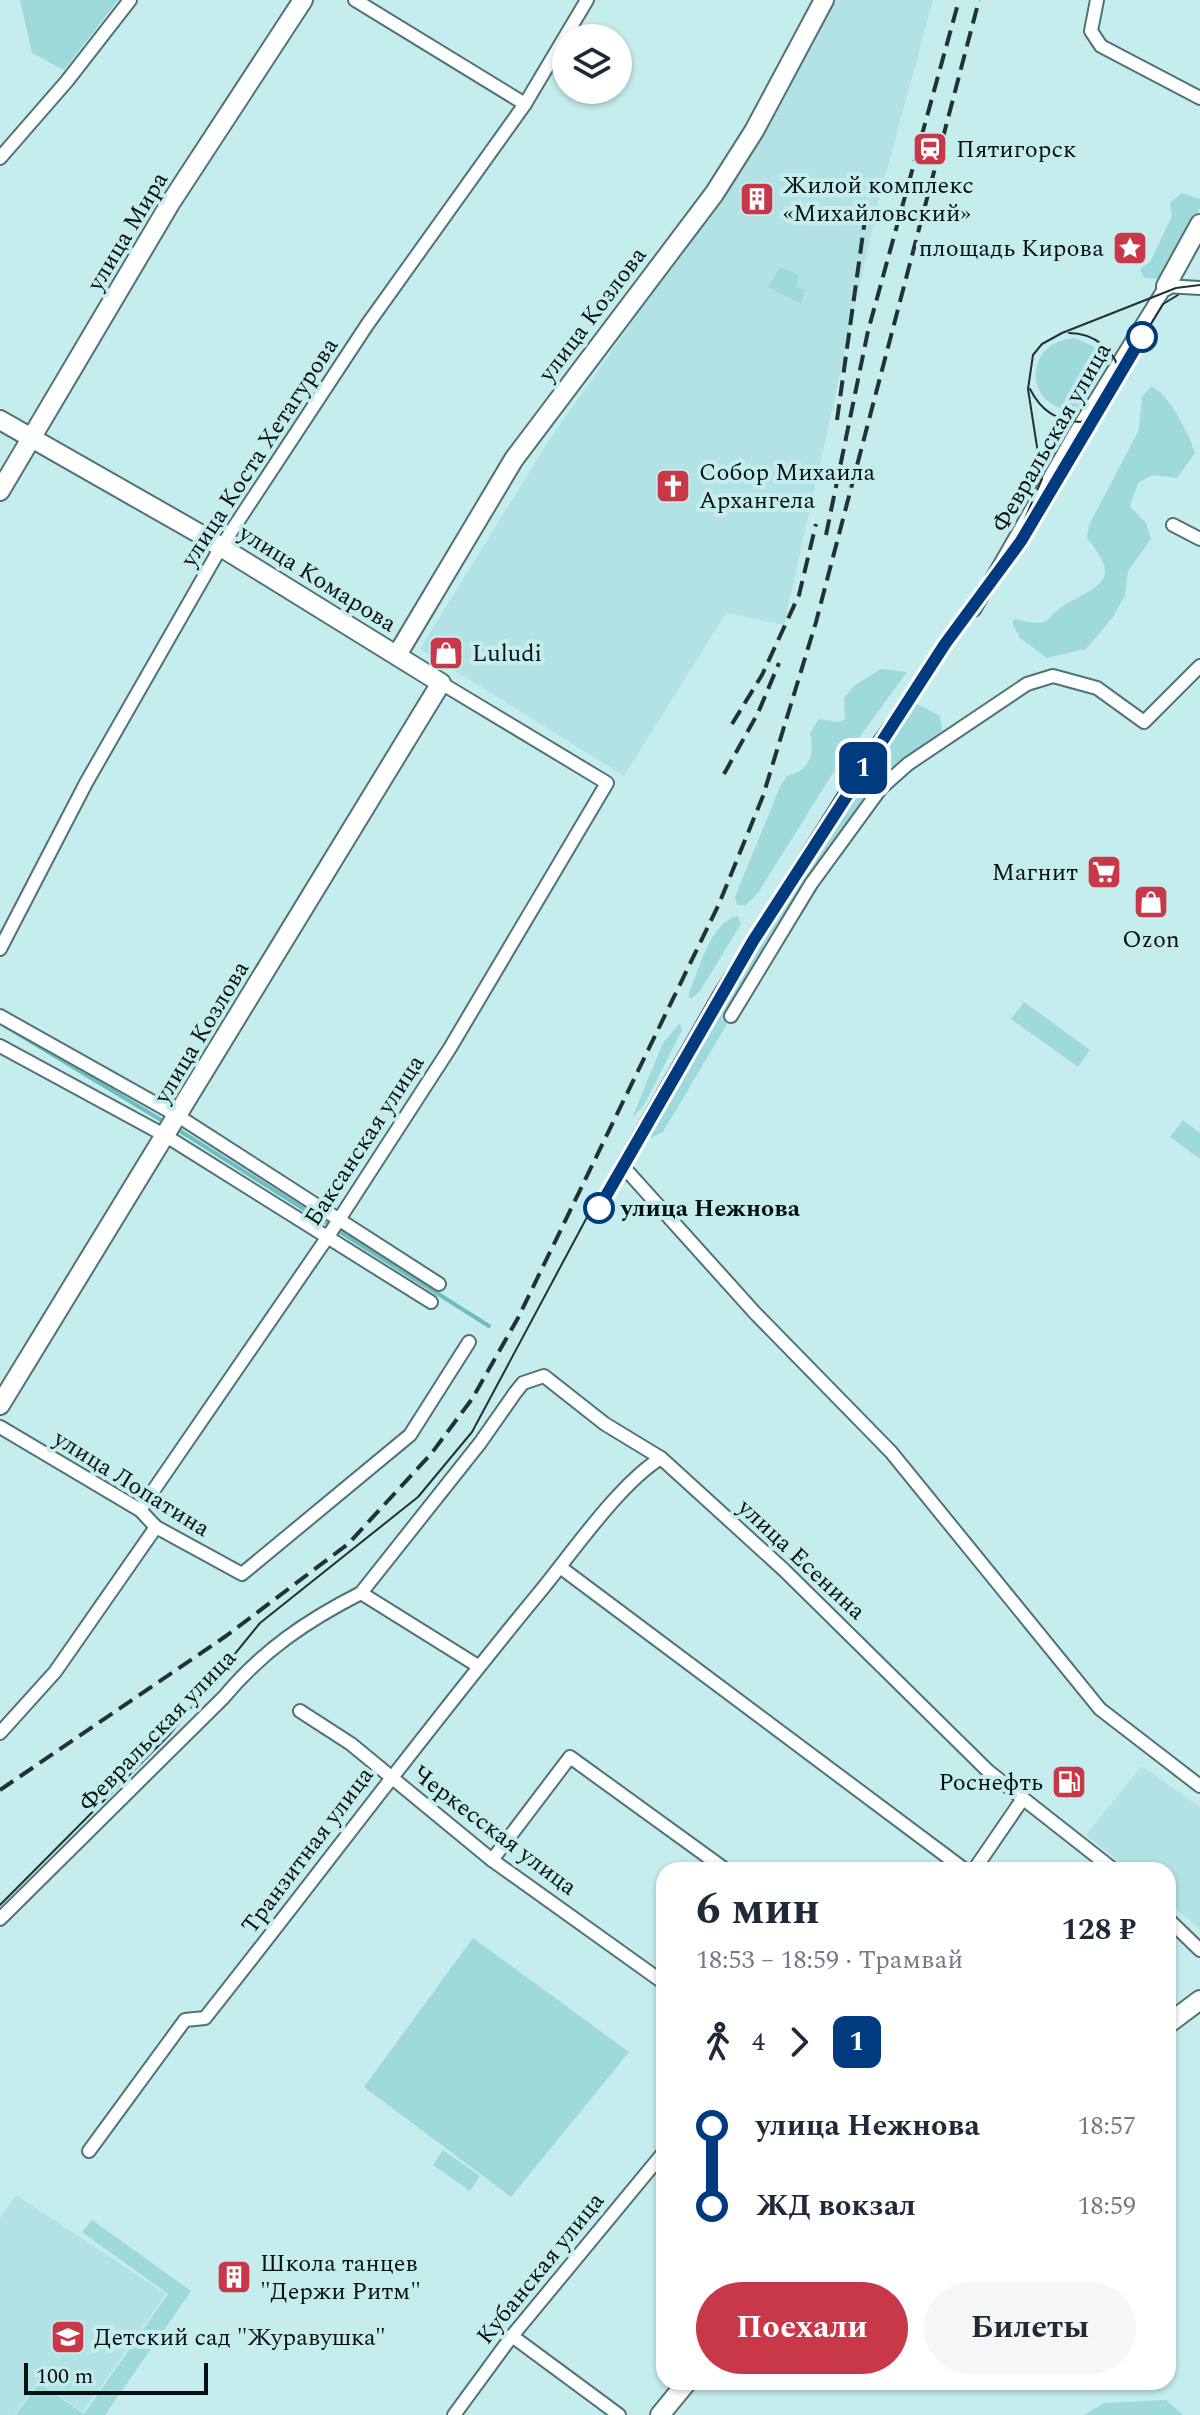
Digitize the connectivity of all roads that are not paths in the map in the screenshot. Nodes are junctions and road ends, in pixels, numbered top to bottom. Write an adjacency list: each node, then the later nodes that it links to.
1 (130, 0): 9 (street)
2 (303, 0): 14 (street, улица Мира)
3 (355, 0): 8 (street)
4 (587, 0): 8 (street, улица Коста Хетагурова)
5 (824, 0): 20 (street, улица Козлова)
6 (1097, 0): 7 (street)
7 (1200, 98)
8 (525, 104): 18 (street, улица Коста Хетагурова)
9 (0, 158)
10 (1200, 224): 11 (street)
11 (1166, 286): 12 (street); 19 (street, Февральская улица)
12 (1200, 288)
13 (0, 420): 14 (street, улица Комарова)
14 (31, 438): 15 (street, улица Мира); 18 (street, улица Комарова)
15 (0, 491)
16 (1173, 525): 17 (street)
17 (1200, 539)
18 (221, 547): 20 (street, улица Комарова); 24 (street, улица Коста Хетагурова)
19 (974, 610)
20 (397, 655): 22 (street, улица Комарова)
21 (1200, 666): 26 (street)
22 (441, 683): 23 (street, улица Комарова); 28 (street, улица Козлова)
23 (607, 783): 30 (street, Баксанская улица)
24 (0, 949)
25 (0, 1016): 28 (street)
26 (731, 1016)
27 (0, 1046): 28 (street)
28 (172, 1126): 30 (street); 31 (street); 36 (street, улица Козлова)
29 (629, 1173): 47 (street)
30 (338, 1219): 31 (street, Баксанская улица); 32 (street)
31 (328, 1236): 33 (street); 39 (street, Баксанская улица)
32 (439, 1284)
33 (431, 1302)
34 (469, 1342): 40 (street, улица Лопатина)
35 (534, 1378): 38 (street, улица Есенина); 42 (street, Февральская улица)
36 (0, 1405)
37 (0, 1427): 39 (street, улица Лопатина)
38 (661, 1458): 41 (street, Транзитная улица); 48 (street, улица Есенина)
39 (140, 1510): 40 (street, улица Лопатина)
40 (156, 1527): 45 (street)
41 (560, 1567): 43 (street, Транзитная улица); 51 (street)
42 (361, 1593): 43 (street); 54 (street, Февральская улица)
43 (478, 1666): 46 (street, Транзитная улица)
44 (300, 1711): 46 (street, Черкесская улица)
45 (0, 1733)
46 (390, 1777): 49 (street, Черкесская улица); 60 (street, Транзитная улица)
47 (1200, 1786)
48 (1022, 1800): 52 (street); 53 (street)
49 (492, 1860): 50 (street); 57 (street, Черкесская улица)
50 (715, 1862)
51 (954, 1862)
52 (979, 1862)
53 (1103, 1862)
54 (0, 1919)
55 (1176, 1927): 56 (street)
56 (1200, 1950)
57 (656, 1977)
58 (1200, 2000): 59 (street)
59 (1176, 2018)
60 (89, 2151)
61 (656, 2162): 62 (street, Кубанская улица)
62 (512, 2336): 64 (street, Кубанская улица); 65 (street)
63 (680, 2390): 66 (street)
64 (454, 2415)
65 (619, 2415)
66 (660, 2415)

